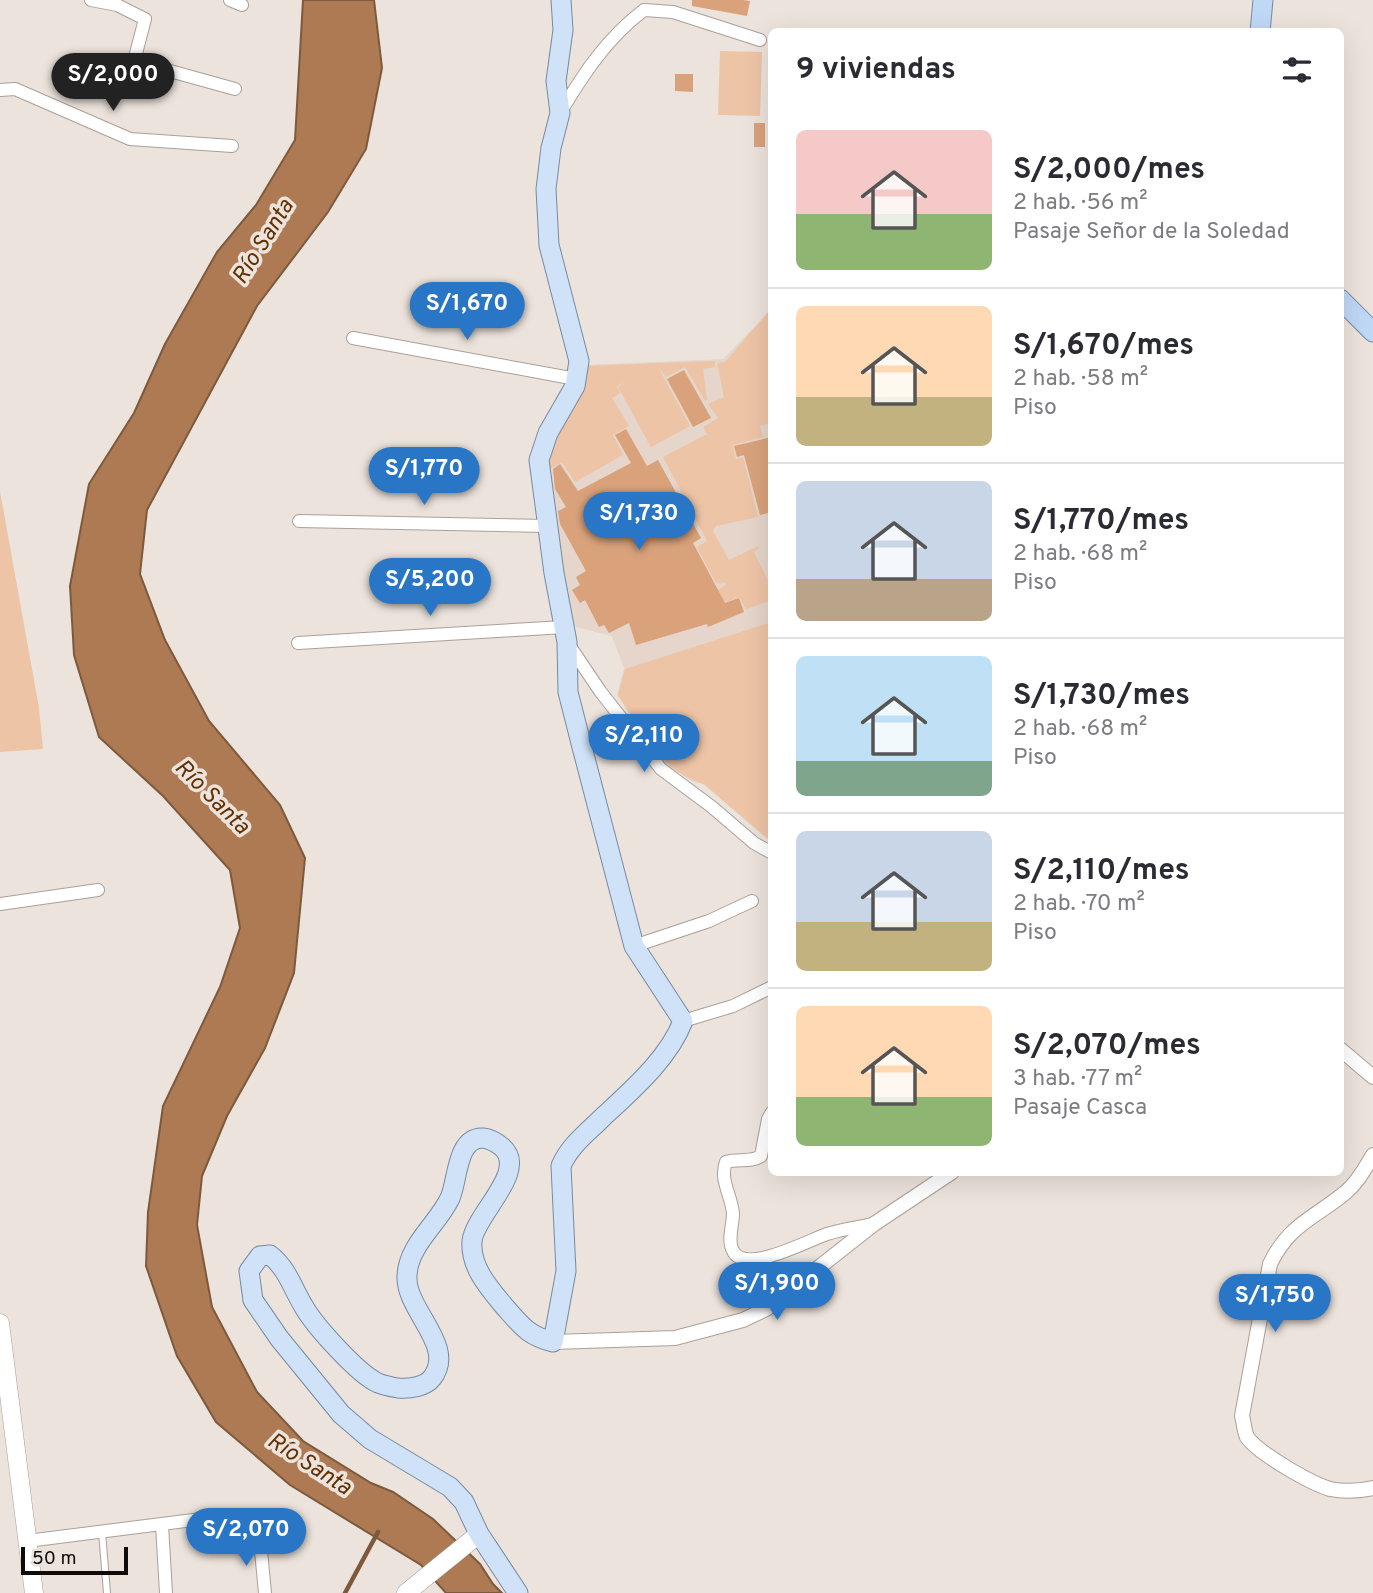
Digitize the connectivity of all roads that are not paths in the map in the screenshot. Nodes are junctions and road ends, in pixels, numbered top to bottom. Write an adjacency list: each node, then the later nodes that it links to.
1 (91, 0): 4 (street)
2 (561, 0): 9 (main road)
3 (1264, 0): 5 (highway)
4 (121, 3): 7 (street)
5 (1260, 28)
6 (760, 40): 9 (street)
7 (235, 89)
8 (0, 90): 10 (street)
9 (560, 113): 14 (main road)
10 (232, 146)
11 (1344, 303): 12 (highway)
12 (1373, 332)
13 (353, 338): 14 (street)
14 (576, 379): 16 (main road)
15 (299, 521): 16 (street)
16 (548, 526): 17 (main road)
17 (566, 634): 18 (street); 19 (street); 23 (main road)
18 (298, 643)
19 (768, 851)
20 (98, 890): 22 (street)
21 (752, 901): 23 (street)
22 (0, 904)
23 (634, 946): 25 (main road)
24 (768, 989): 25 (street)
25 (683, 1021): 33 (main road)
26 (1344, 1052): 27 (street)
27 (1373, 1077)
28 (768, 1127): 31 (street)
29 (1373, 1156): 35 (street)
30 (945, 1176): 31 (street)
31 (874, 1224): 33 (street)
32 (0, 1323): 34 (main road)
33 (554, 1342): 38 (main road)
34 (3, 1379): 39 (main road)
35 (1373, 1488)
36 (162, 1525): 37 (street); 43 (street); 44 (street)
37 (102, 1532): 39 (street); 42 (lane)
38 (472, 1538): 40 (main road); 45 (main road)
39 (27, 1541): 41 (main road)
40 (408, 1591)
41 (34, 1593)
42 (107, 1593)
43 (166, 1593)
44 (265, 1593)
45 (519, 1593)

